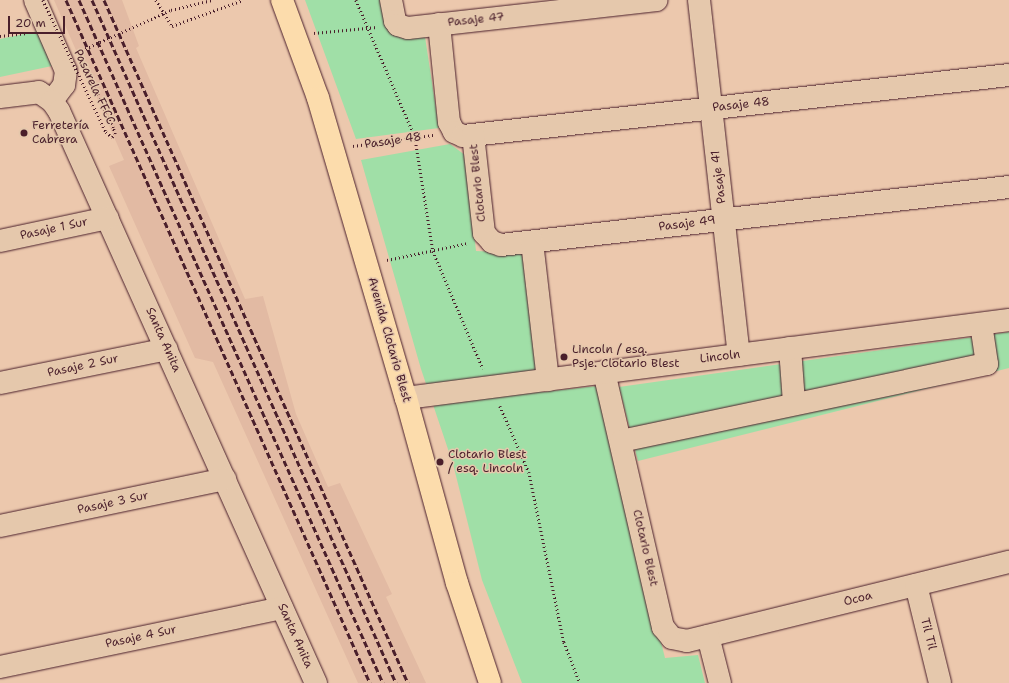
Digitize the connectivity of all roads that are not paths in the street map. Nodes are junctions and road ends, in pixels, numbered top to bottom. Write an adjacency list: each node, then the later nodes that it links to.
1 (35, 0): 9 (street)
2 (282, 0): 26 (main road, Avenida Clotario Blest)
3 (391, 0): 6 (street, Pasaje 47)
4 (656, 0): 6 (street, Pasaje 47)
5 (699, 0): 10 (street, Pasaje 41)
6 (439, 24): 11 (street, Clotario Blest)
7 (1009, 75): 10 (street, Pasaje 48)
8 (0, 98): 9 (street)
9 (52, 101): 13 (street, Santa Anita)
10 (711, 108): 11 (street, Pasaje 48); 14 (street, Pasaje 41)
11 (463, 133): 15 (street, Clotario Blest)
12 (1009, 187): 14 (street, Pasaje 49)
13 (108, 218): 16 (street, Pasaje 1 Sur); 21 (street, Santa Anita)
14 (724, 220): 17 (street, Pasaje 49); 22 (street, Pasaje 41)
15 (488, 239): 17 (street, Pasaje 49)
16 (0, 241)
17 (532, 242): 24 (street)
18 (1009, 320): 19 (street, Lincoln)
19 (981, 324): 20 (street, Lincoln); 27 (street)
20 (790, 348): 22 (street, Lincoln); 27 (street)
21 (166, 349): 25 (street, Pasaje 2 Sur); 29 (street, Santa Anita)
22 (739, 355): 23 (street, Lincoln)
23 (604, 372): 24 (street, Lincoln); 28 (street, Clotario Blest)
24 (548, 380): 26 (street, Lincoln)
25 (0, 383)
26 (406, 398): 37 (main road, Avenida Clotario Blest)
27 (794, 403): 28 (street)
28 (621, 441): 34 (street, Clotario Blest)
29 (225, 479): 30 (street, Pasaje 3 Sur); 33 (street, Santa Anita)
30 (0, 526)
31 (1009, 562): 32 (street, Ocoa)
32 (916, 584): 34 (street, Ocoa); 39 (street, Til Til)
33 (282, 608): 35 (street, Pasaje 4 Sur); 36 (street, Santa Anita)
34 (708, 636): 38 (street)
35 (0, 667)
36 (316, 683)
37 (490, 683)
38 (720, 683)
39 (940, 683)

